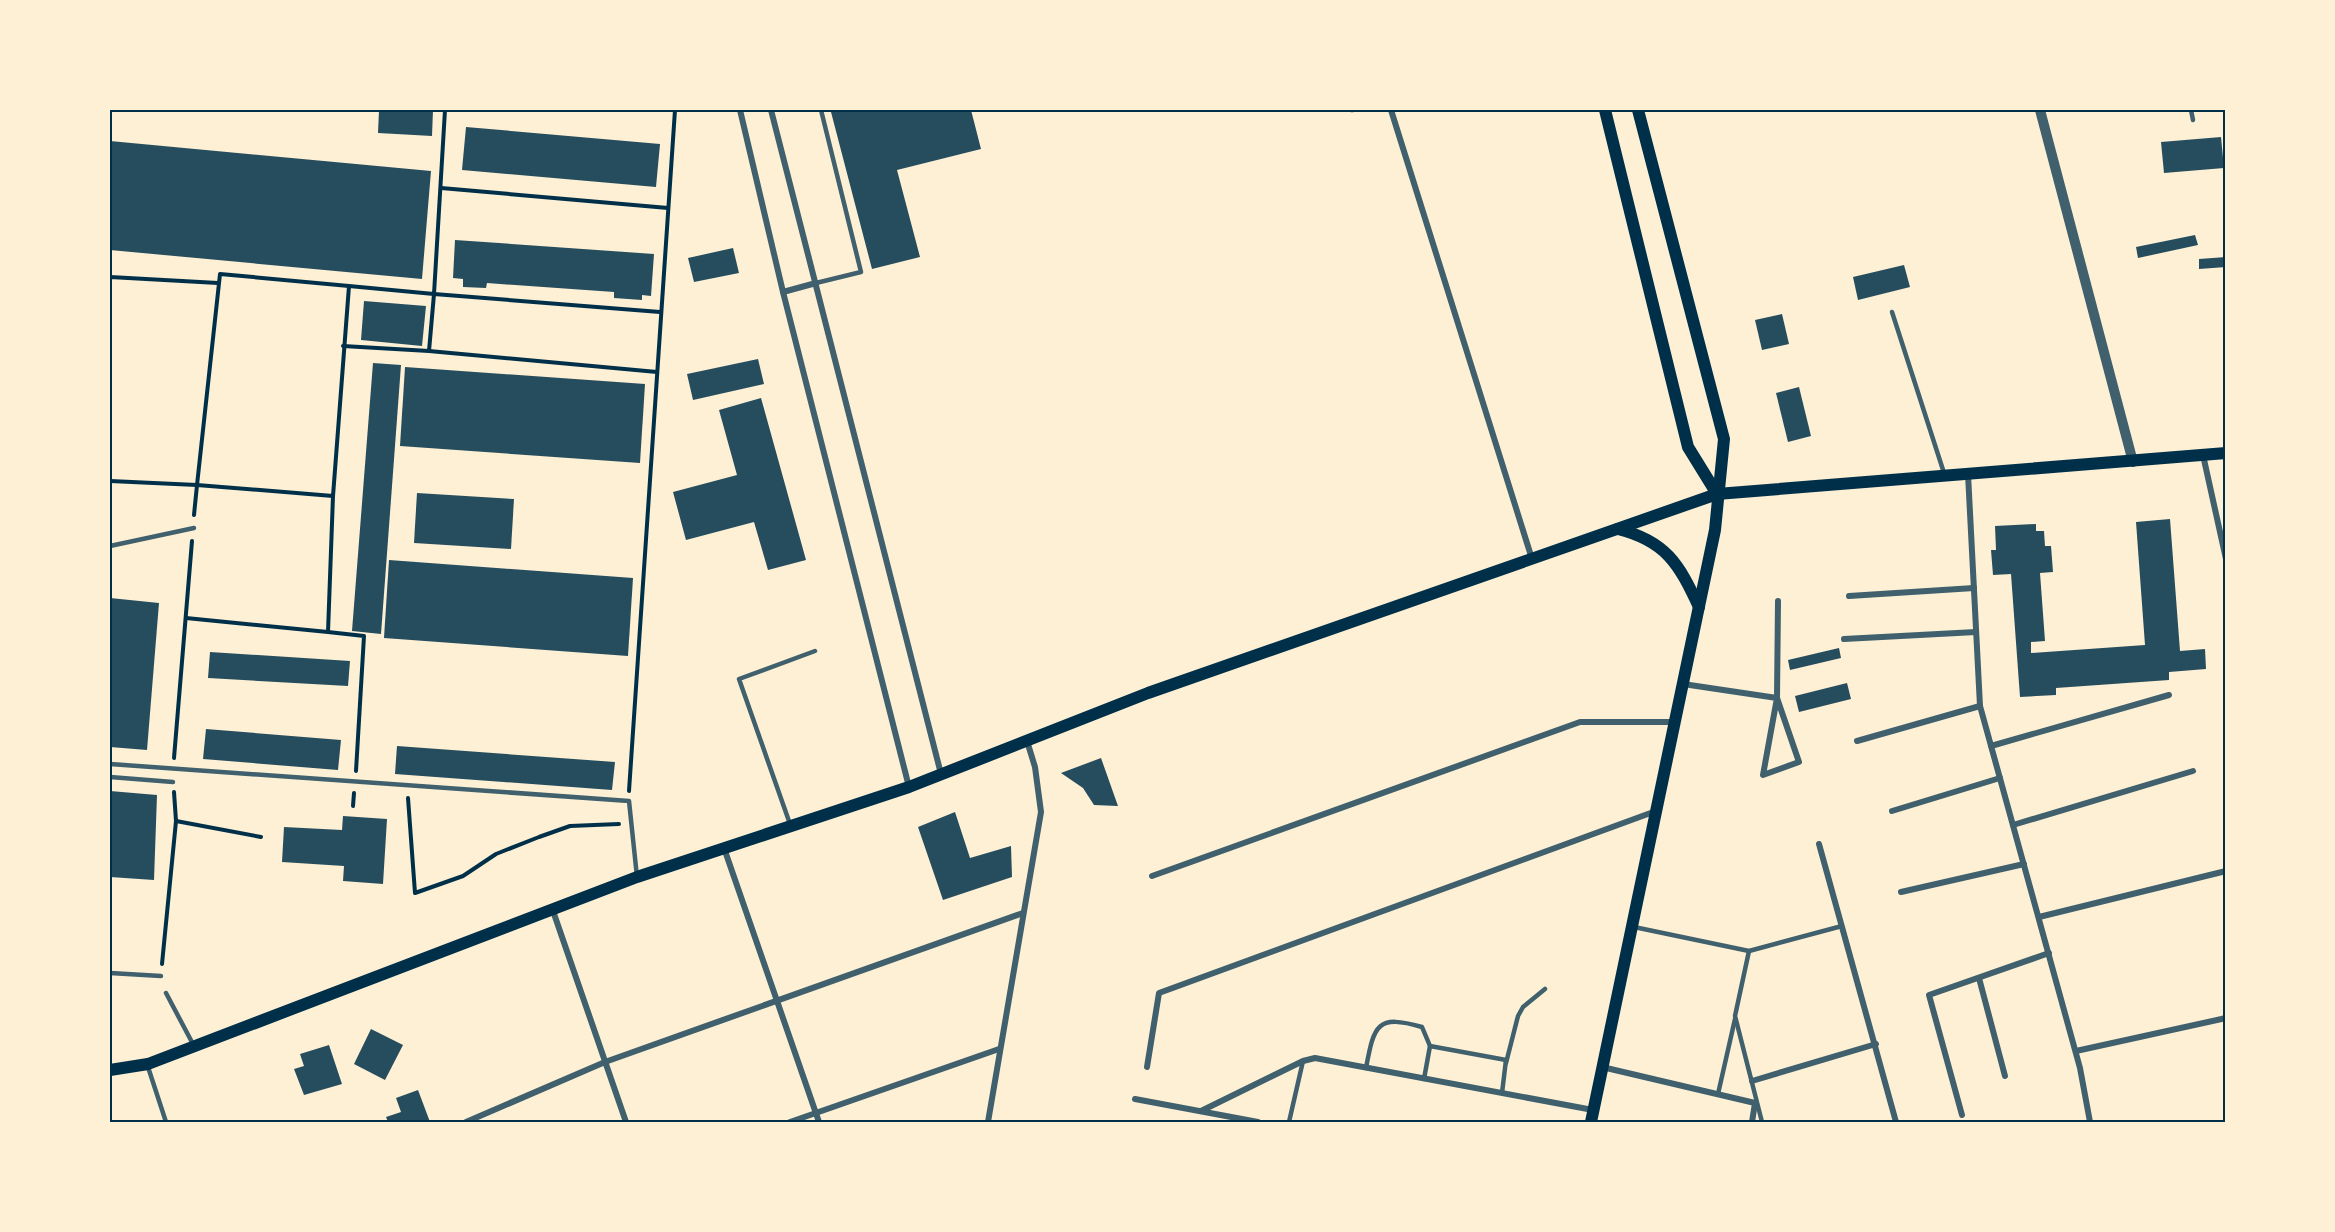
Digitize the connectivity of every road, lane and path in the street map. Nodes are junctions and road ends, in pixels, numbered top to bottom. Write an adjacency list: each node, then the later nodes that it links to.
1 (445, 110): 12 (path)
2 (675, 110): 13 (path)
3 (740, 110): 18 (street)
4 (771, 110): 16 (street)
5 (821, 110): 16 (lane)
6 (1391, 110): 37 (street)
7 (1605, 110): 32 (main road)
8 (1638, 110): 32 (main road)
9 (2040, 110): 27 (street)
10 (2192, 110): 11 (lane)
11 (2193, 120)
12 (441, 188): 13 (path); 19 (path)
13 (668, 208): 20 (path)
14 (110, 281): 15 (path)
15 (219, 283): 17 (path); 31 (path)
16 (816, 283): 18 (street); 59 (street)
17 (349, 286): 19 (path); 22 (path)
18 (783, 292): 65 (street)
19 (434, 294): 20 (path); 23 (path)
20 (660, 312): 24 (path)
21 (1892, 312): 29 (lane)
22 (343, 346): 23 (path); 33 (path)
23 (429, 351): 24 (path)
24 (657, 372): 66 (path)
25 (2226, 453): 26 (main road)
26 (2203, 455): 27 (main road); 38 (street)
27 (2133, 462): 28 (main road)
28 (1968, 474): 29 (main road); 39 (street)
29 (1945, 476): 32 (main road)
30 (110, 482): 31 (path)
31 (197, 485): 33 (path); 34 (path)
32 (1717, 495): 35 (main road); 42 (main road)
33 (333, 496): 44 (path)
34 (194, 528): 36 (lane); 43 (path)
35 (1617, 529): 37 (main road); 42 (main road)
36 (110, 546)
37 (1532, 559): 53 (main road)
38 (2226, 560)
39 (1974, 588): 40 (street); 45 (street)
40 (1848, 596)
41 (1778, 600): 50 (street)
42 (1699, 607): 48 (main road)
43 (186, 618): 44 (path); 57 (path)
44 (328, 632): 62 (path)
45 (1976, 632): 46 (street); 51 (street)
46 (1844, 639)
47 (814, 651): 72 (lane)
48 (1683, 684): 50 (street); 52 (main road)
49 (2169, 695): 55 (street)
50 (1777, 698): 50 (street)
51 (1980, 706): 54 (street); 55 (street)
52 (1675, 722): 67 (main road); 78 (street)
53 (1027, 741): 59 (main road); 82 (street)
54 (1857, 741)
55 (1991, 746): 61 (street)
56 (110, 764): 57 (lane)
57 (173, 768): 62 (lane)
58 (2193, 771): 71 (street)
59 (941, 775): 65 (main road)
60 (110, 777): 63 (lane)
61 (2000, 778): 68 (street); 71 (street)
62 (355, 781): 64 (lane)
63 (173, 782): 69 (path)
64 (408, 785): 66 (lane); 70 (path)
65 (909, 787): 72 (main road)
66 (629, 801): 70 (lane)
67 (1656, 811): 85 (main road); 105 (street)
68 (1892, 811)
69 (176, 821): 73 (path); 89 (path)
70 (630, 824): 79 (lane)
71 (2013, 825): 76 (street)
72 (790, 826): 75 (main road)
73 (261, 837)
74 (1819, 844): 84 (street)
75 (724, 848): 79 (main road); 93 (street)
76 (2024, 864): 80 (street); 83 (street)
77 (2226, 871): 83 (street)
78 (1152, 876)
79 (637, 877): 81 (main road)
80 (1901, 892)
81 (552, 907): 97 (main road); 102 (street)
82 (1023, 913): 93 (street); 99 (street)
83 (2039, 917): 87 (street)
84 (1842, 926): 86 (lane); 96 (street)
85 (1632, 927): 86 (lane); 106 (main road)
86 (1749, 951): 94 (lane)
87 (2049, 953): 90 (street); 100 (street)
88 (110, 973): 89 (lane)
89 (160, 976)
90 (1980, 978): 109 (street); 118 (street)
91 (1545, 989): 104 (lane)
92 (166, 993): 97 (lane)
93 (775, 999): 102 (street); 117 (street)
94 (1735, 1016): 111 (lane); 113 (lane)
95 (2226, 1018): 100 (street)
96 (1876, 1044): 111 (street); 130 (street)
97 (194, 1046): 103 (main road)
98 (1430, 1046): 104 (lane); 107 (lane); 110 (lane)
99 (999, 1049): 117 (street); 125 (street)
100 (2076, 1051): 131 (street)
101 (1303, 1061): 107 (street); 116 (street); 127 (lane)
102 (605, 1062): 121 (street); 122 (street)
103 (147, 1064): 108 (main road); 120 (lane)
104 (1506, 1064): 112 (lane)
105 (1147, 1067)
106 (1602, 1067): 113 (street); 119 (main road)
107 (1366, 1068): 110 (street)
108 (110, 1070)
109 (2004, 1076)
110 (1424, 1078): 112 (street)
111 (1752, 1080): 115 (lane)
112 (1502, 1093): 119 (street)
113 (1718, 1094): 115 (street)
114 (1135, 1099): 116 (street)
115 (1755, 1102): 128 (street); 129 (lane)
116 (1201, 1111): 126 (street)
117 (816, 1113): 123 (street); 124 (street)
118 (1962, 1115)
119 (1592, 1116)
120 (166, 1122)
121 (466, 1122)
122 (626, 1122)
123 (790, 1122)
124 (819, 1122)
125 (988, 1122)
126 (1258, 1122)
127 (1289, 1122)
128 (1752, 1122)
129 (1762, 1122)
130 (1896, 1122)
131 (2090, 1122)

